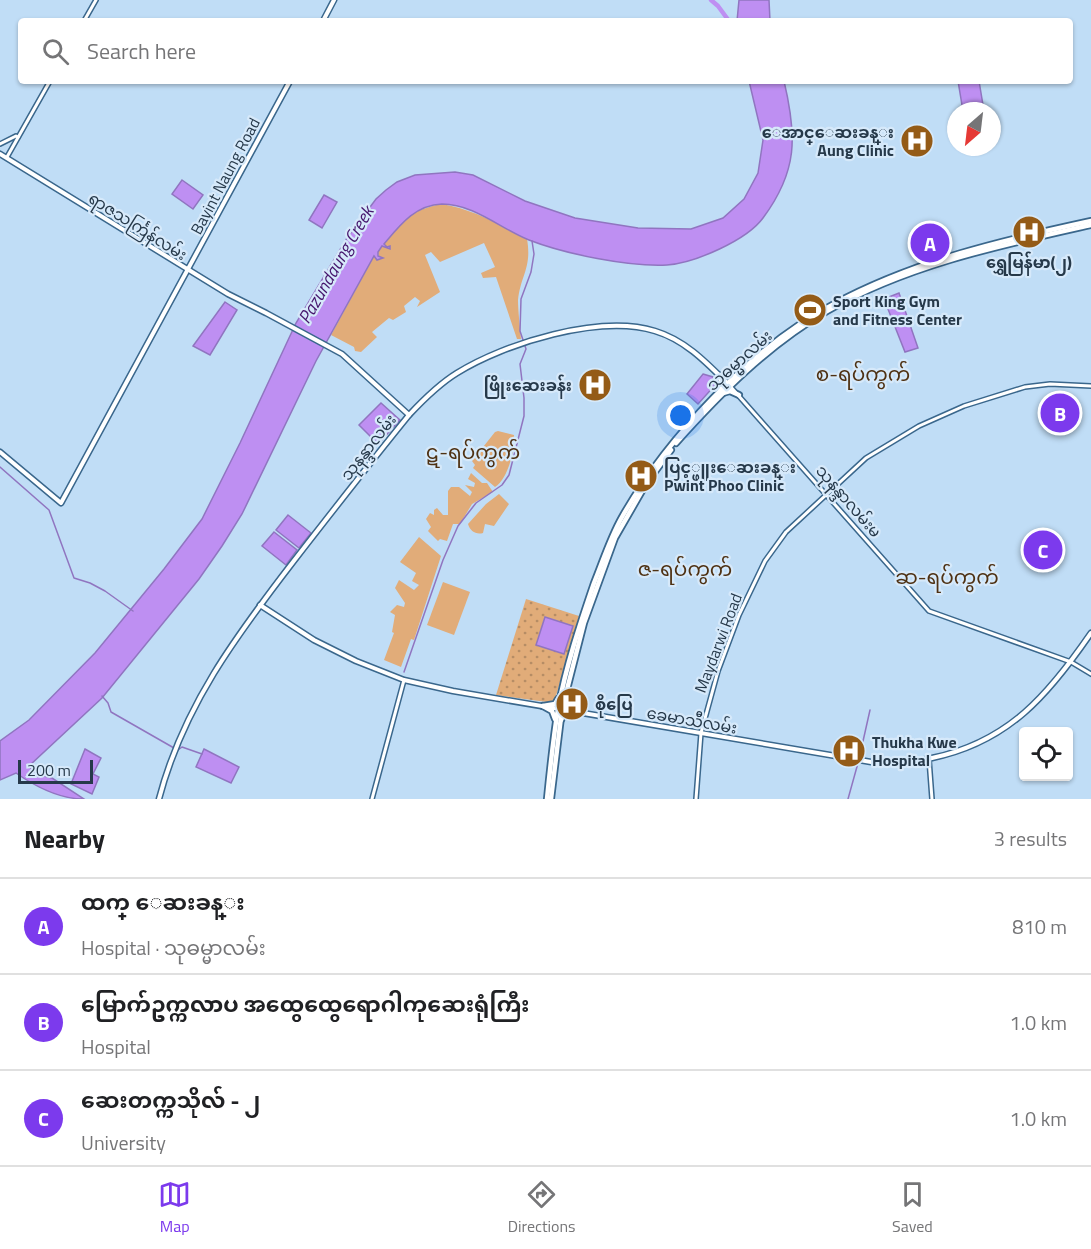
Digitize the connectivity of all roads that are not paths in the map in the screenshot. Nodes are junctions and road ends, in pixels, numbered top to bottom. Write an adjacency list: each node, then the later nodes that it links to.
1 (96, 0): 3 (street)
2 (334, 0): 4 (main road)
3 (86, 18)
4 (325, 18)
5 (48, 84): 7 (street)
6 (288, 84): 12 (main road, Bayint Naung Road)
7 (18, 137): 8 (street); 10 (street)
8 (0, 144)
9 (0, 154): 10 (main road, ရာဇသင်္ကြန်လမ်း)
10 (7, 157): 12 (main road, ရာဇသင်္ကြန်လမ်း)
11 (1091, 223): 14 (main road, သုဓမ္မာလမ်း)
12 (187, 270): 19 (main road, ရာဇသင်္ကြန်လမ်း); 20 (main road, Bayint Naung Road)
13 (719, 375): 14 (main road); 15 (main road, သုနန္ဒာလမ်း); 17 (main road); 19 (main road, သုနန္ဒာလမ်း)
14 (737, 377): 15 (main road, သုဓမ္မာလမ်း); 18 (main road)
15 (729, 385): 17 (main road, သုဓမ္မာလမ်း); 18 (street, သုနန္ဒာလမ်းမ)
16 (1091, 387): 21 (street, Maydarwi Road)
17 (720, 393): 18 (main road); 27 (main road, သုဓမ္မာလမ်း)
18 (739, 395): 21 (street, သုနန္ဒာလမ်းမ)
19 (409, 414): 22 (main road, သုနန္ဒာလမ်း)
20 (0, 452)
21 (826, 493): 24 (street, သုနန္ဒာလမ်းမ); 32 (street, Maydarwi Road)
22 (260, 605): 26 (main road, ခေမာသီလမ်း); 34 (main road, သုနန္ဒာလမ်း)
23 (1091, 633): 24 (main road, ခေမာသီလမ်း)
24 (1071, 662): 25 (street); 33 (main road, ခေမာသီလမ်း)
25 (1091, 674)
26 (404, 680): 28 (main road, ခေမာသီလမ်း); 35 (street)
27 (563, 696): 28 (main road); 29 (main road, သုဓမ္မာလမ်း); 30 (main road)
28 (543, 706): 29 (main road, ခေမာသီလမ်း); 31 (main road)
29 (560, 709): 30 (main road, ခေမာသီလမ်း); 31 (main road, သုဓမ္မာလမ်း)
30 (573, 712): 31 (main road); 32 (main road, ခေမာသီလမ်း)
31 (558, 722): 36 (main road, သုဓမ္မာလမ်း)
32 (701, 733): 33 (main road, ခေမာသီလမ်း); 37 (street, Maydarwi Road)
33 (929, 759): 38 (street)
34 (159, 799)
35 (372, 799)
36 (549, 799)
37 (696, 799)
38 (932, 799)

